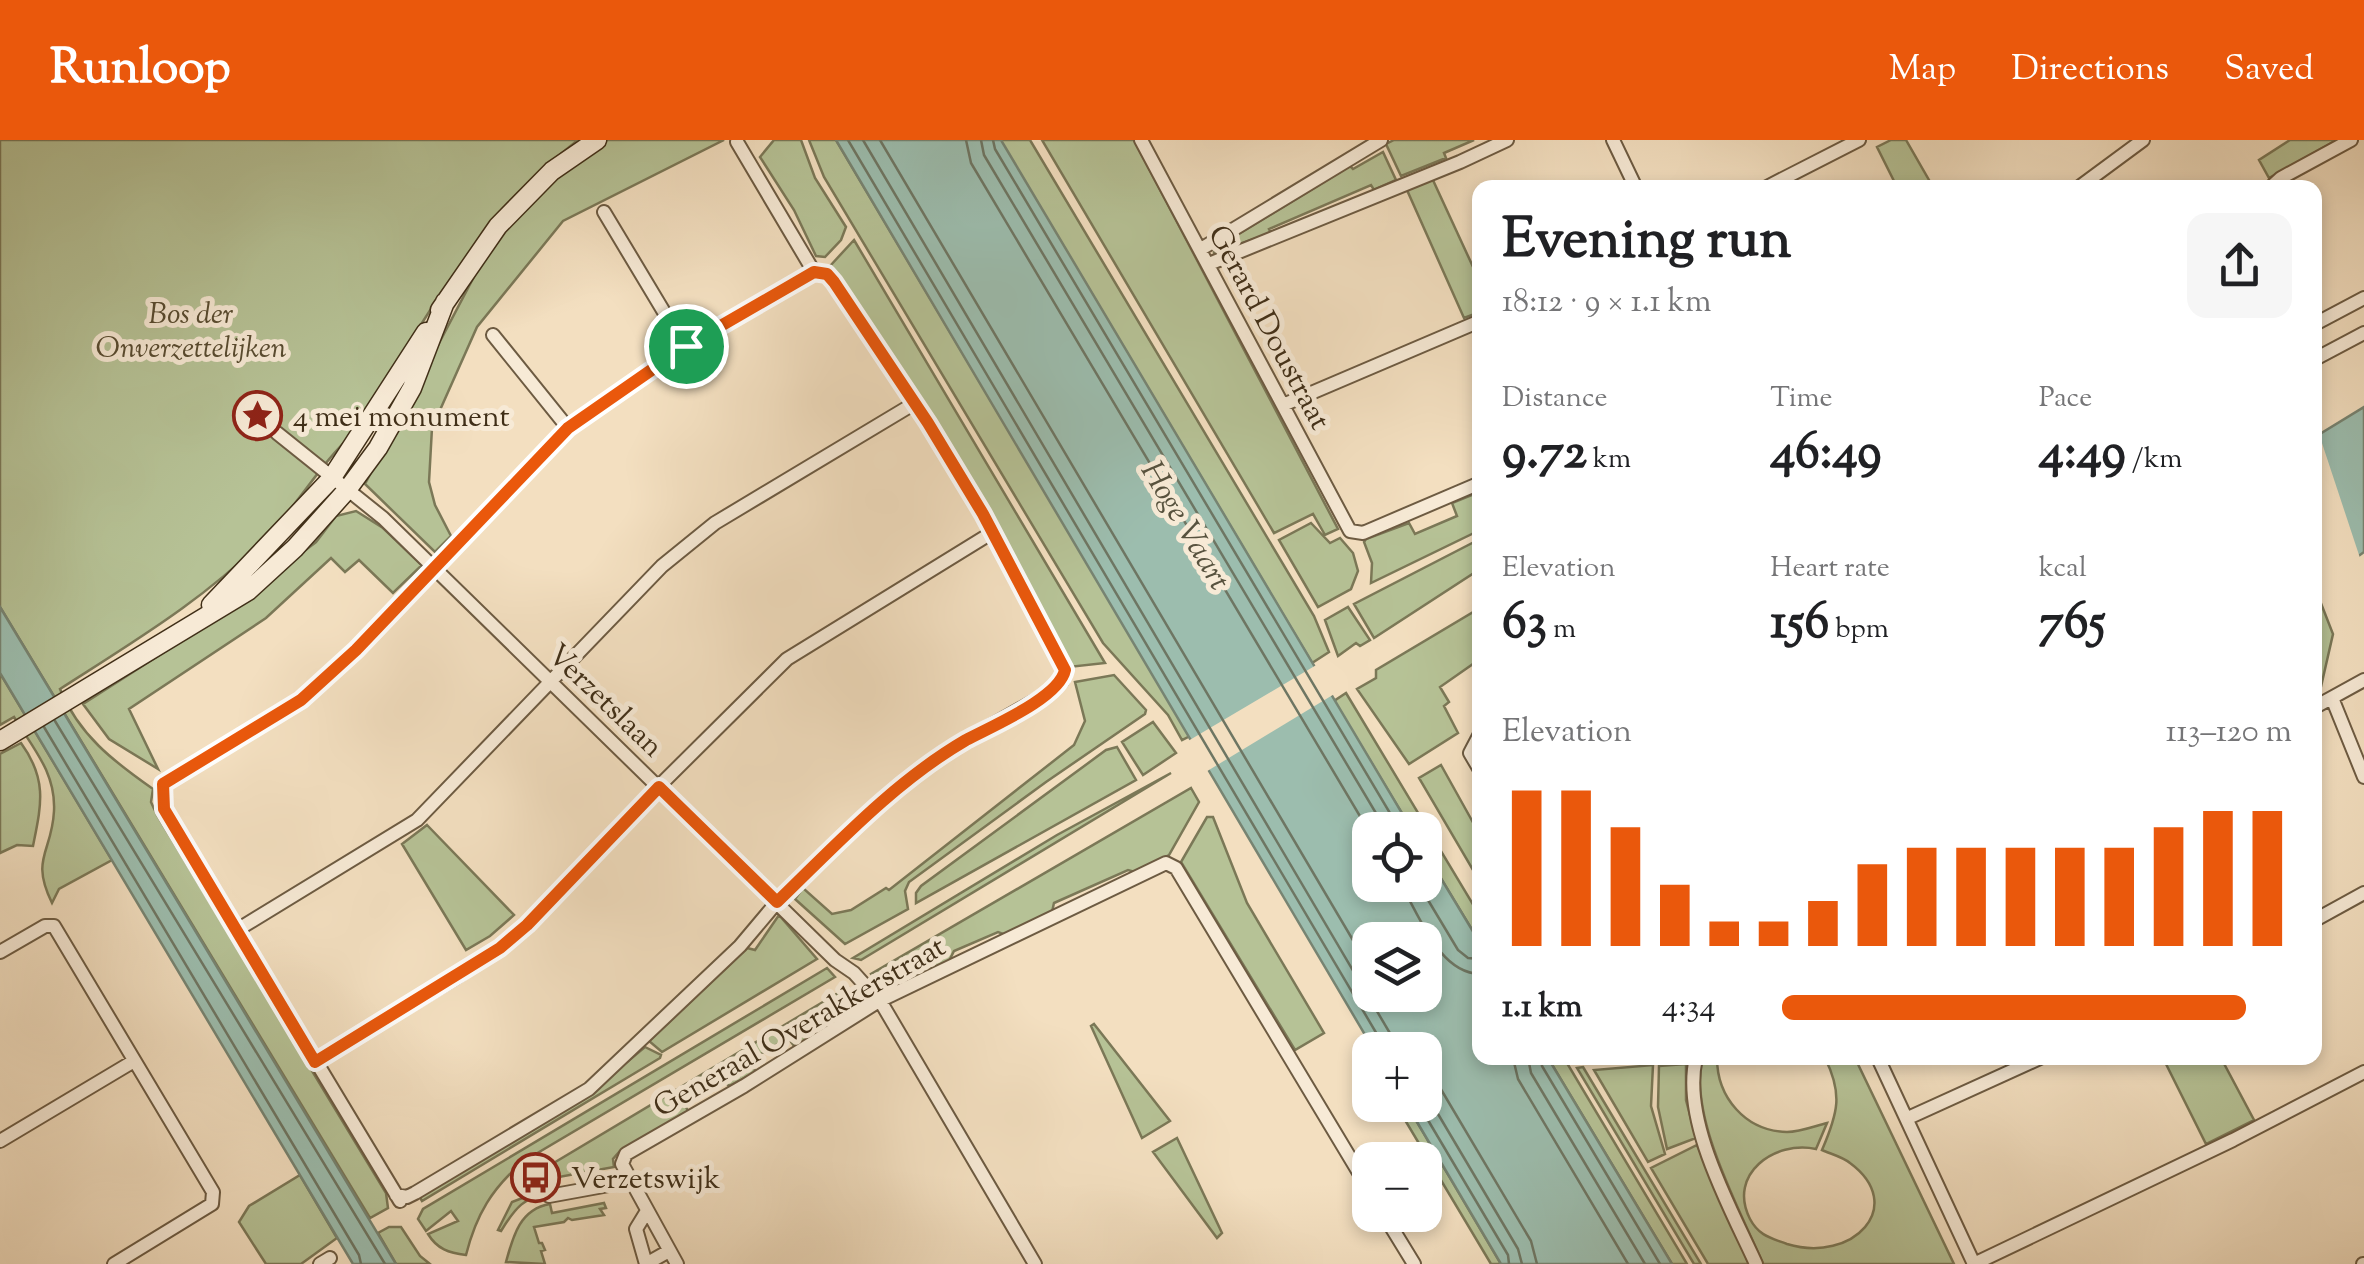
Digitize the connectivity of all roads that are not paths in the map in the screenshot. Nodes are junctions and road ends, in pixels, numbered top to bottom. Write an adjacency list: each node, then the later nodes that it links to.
1 (597, 140): 19 (main road)
2 (1141, 140): 15 (street, Gerard Doustraat)
3 (1381, 140): 15 (street)
4 (1507, 140): 16 (street)
5 (1614, 140): 10 (street)
6 (1859, 140): 11 (street)
7 (2143, 140): 12 (street)
8 (2350, 140): 13 (street)
9 (737, 142): 17 (street)
10 (1632, 180)
11 (1781, 180)
12 (2089, 180)
13 (2279, 180)
14 (604, 212): 24 (street)
15 (1201, 250): 16 (street, Gerard Doustraat)
16 (1209, 264): 27 (street, Gerard Doustraat)
17 (814, 272): 24 (street); 26 (street)
18 (2364, 298): 20 (street)
19 (446, 302): 30 (main road); 32 (main road)
20 (2322, 320)
21 (1472, 324): 27 (street)
22 (2364, 333): 25 (street)
23 (493, 335): 28 (street)
24 (686, 346): 28 (street)
25 (2322, 355)
26 (915, 403): 33 (street); 37 (street)
27 (1283, 405): 31 (street, Gerard Doustraat)
28 (568, 428): 34 (street)
29 (277, 433): 30 (street, Verzetslaan)
30 (330, 479): 32 (street, Verzetslaan); 35 (main road)
31 (1472, 486)
32 (348, 490): 34 (street, Verzetslaan); 35 (main road)
33 (993, 532): 42 (street); 44 (street)
34 (433, 568): 37 (street, Verzetslaan); 46 (street)
35 (186, 630): 40 (main road)
36 (2364, 680): 38 (street)
37 (550, 681): 42 (street, Verzetslaan); 46 (street)
38 (2332, 698): 39 (street); 41 (street)
39 (2322, 703)
40 (1, 740)
41 (2364, 777)
42 (659, 787): 44 (street, Verzetslaan); 50 (street)
43 (2364, 894): 45 (street)
44 (777, 902): 48 (street, Verzetslaan); 50 (street)
45 (2322, 916)
46 (237, 930): 50 (street)
47 (0, 952): 49 (street)
48 (879, 1002): 57 (street, Generaal Overakkerstraat); 58 (street, Generaal Overakkerstraat); 64 (street, Verzetslaan)
49 (134, 1061): 56 (street); 63 (street)
50 (315, 1062)
51 (1695, 1065): 66 (street)
52 (1882, 1065): 55 (street)
53 (2025, 1065): 55 (street)
54 (2364, 1072): 67 (street)
55 (1908, 1118): 67 (street)
56 (0, 1141)
57 (1352, 1161)
58 (628, 1175): 59 (street); 60 (street)
59 (549, 1196)
60 (647, 1211): 62 (street); 62 (street)
61 (1394, 1232): 65 (street)
62 (673, 1258)
63 (114, 1264)
64 (1035, 1264)
65 (1414, 1264)
66 (1756, 1264)
67 (1974, 1264)

